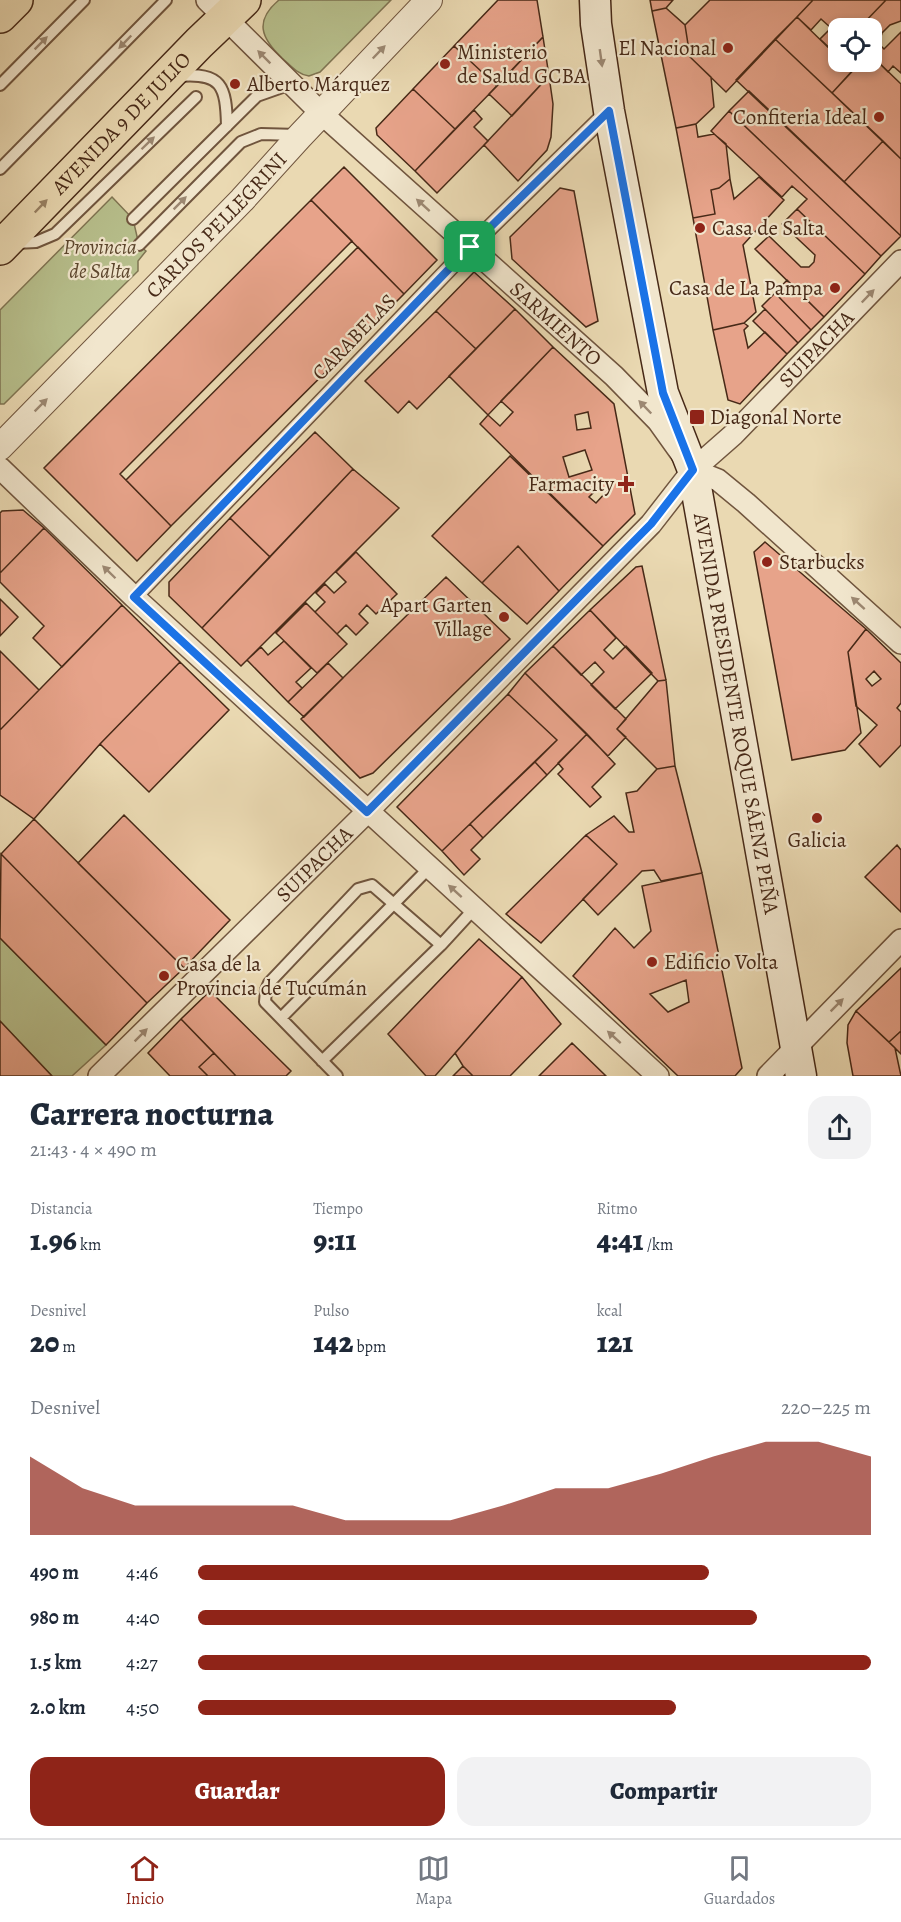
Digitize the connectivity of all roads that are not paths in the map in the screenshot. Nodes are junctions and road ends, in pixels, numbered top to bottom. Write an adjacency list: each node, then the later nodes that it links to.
1 (16, 0): 7 (highway)
2 (84, 0): 10 (lane, one-way to 2)
3 (166, 0): 16 (lane, one-way to 16)
4 (429, 0): 13 (street, CARLOS PELLEGRINI, one-way to 4)
5 (225, 6): 8 (highway, AVENIDA 9 DE JULIO); 9 (street, SARMIENTO, one-way to 5)
6 (593, 8): 12 (main road, AVENIDA PRESIDENTE ROQUE SÁENZ PEÑA, one-way to 12)
7 (0, 16)
8 (166, 77): 14 (lane); 19 (highway, AVENIDA 9 DE JULIO, one-way to 8)
9 (291, 84): 13 (street, SARMIENTO); 14 (lane)
10 (0, 85)
11 (196, 97): 19 (lane, one-way to 11)
12 (609, 111): 20 (street, CARABELAS); 24 (main road, AVENIDA PRESIDENTE ROQUE SÁENZ PEÑA)
13 (321, 113): 15 (street, CARLOS PELLEGRINI); 20 (street, SARMIENTO, one-way to 13)
14 (227, 126): 17 (lane)
15 (300, 136): 18 (lane, one-way to 15); 22 (street, CARLOS PELLEGRINI, one-way to 15)
16 (0, 169)
17 (133, 219)
18 (139, 245)
19 (2, 246)
20 (470, 247): 24 (street, SARMIENTO, one-way to 20); 25 (street, CARABELAS)
21 (901, 261): 24 (street, SUIPACHA, one-way to 21)
22 (0, 447)
23 (0, 468): 25 (street, one-way to 23)
24 (693, 470): 26 (street, one-way to 24); 27 (street, SUIPACHA); 34 (main road, AVENIDA PRESIDENTE ROQUE SÁENZ PEÑA)
25 (134, 597): 27 (street)
26 (901, 643)
27 (367, 812): 28 (street); 36 (street, SUIPACHA, one-way to 27)
28 (429, 868): 29 (lane); 30 (street, one-way to 28)
29 (394, 903): 32 (lane); 33 (lane); 33 (lane)
30 (474, 909): 32 (lane); 38 (street, one-way to 30)
31 (901, 940): 34 (street, one-way to 31)
32 (441, 945): 35 (lane)
33 (281, 1018): 35 (lane)
34 (796, 1046): 39 (street); 40 (main road, AVENIDA PRESIDENTE ROQUE SÁENZ PEÑA)
35 (322, 1061): 37 (lane)
36 (99, 1076)
37 (337, 1076)
38 (658, 1076)
39 (768, 1076)
40 (801, 1076)

